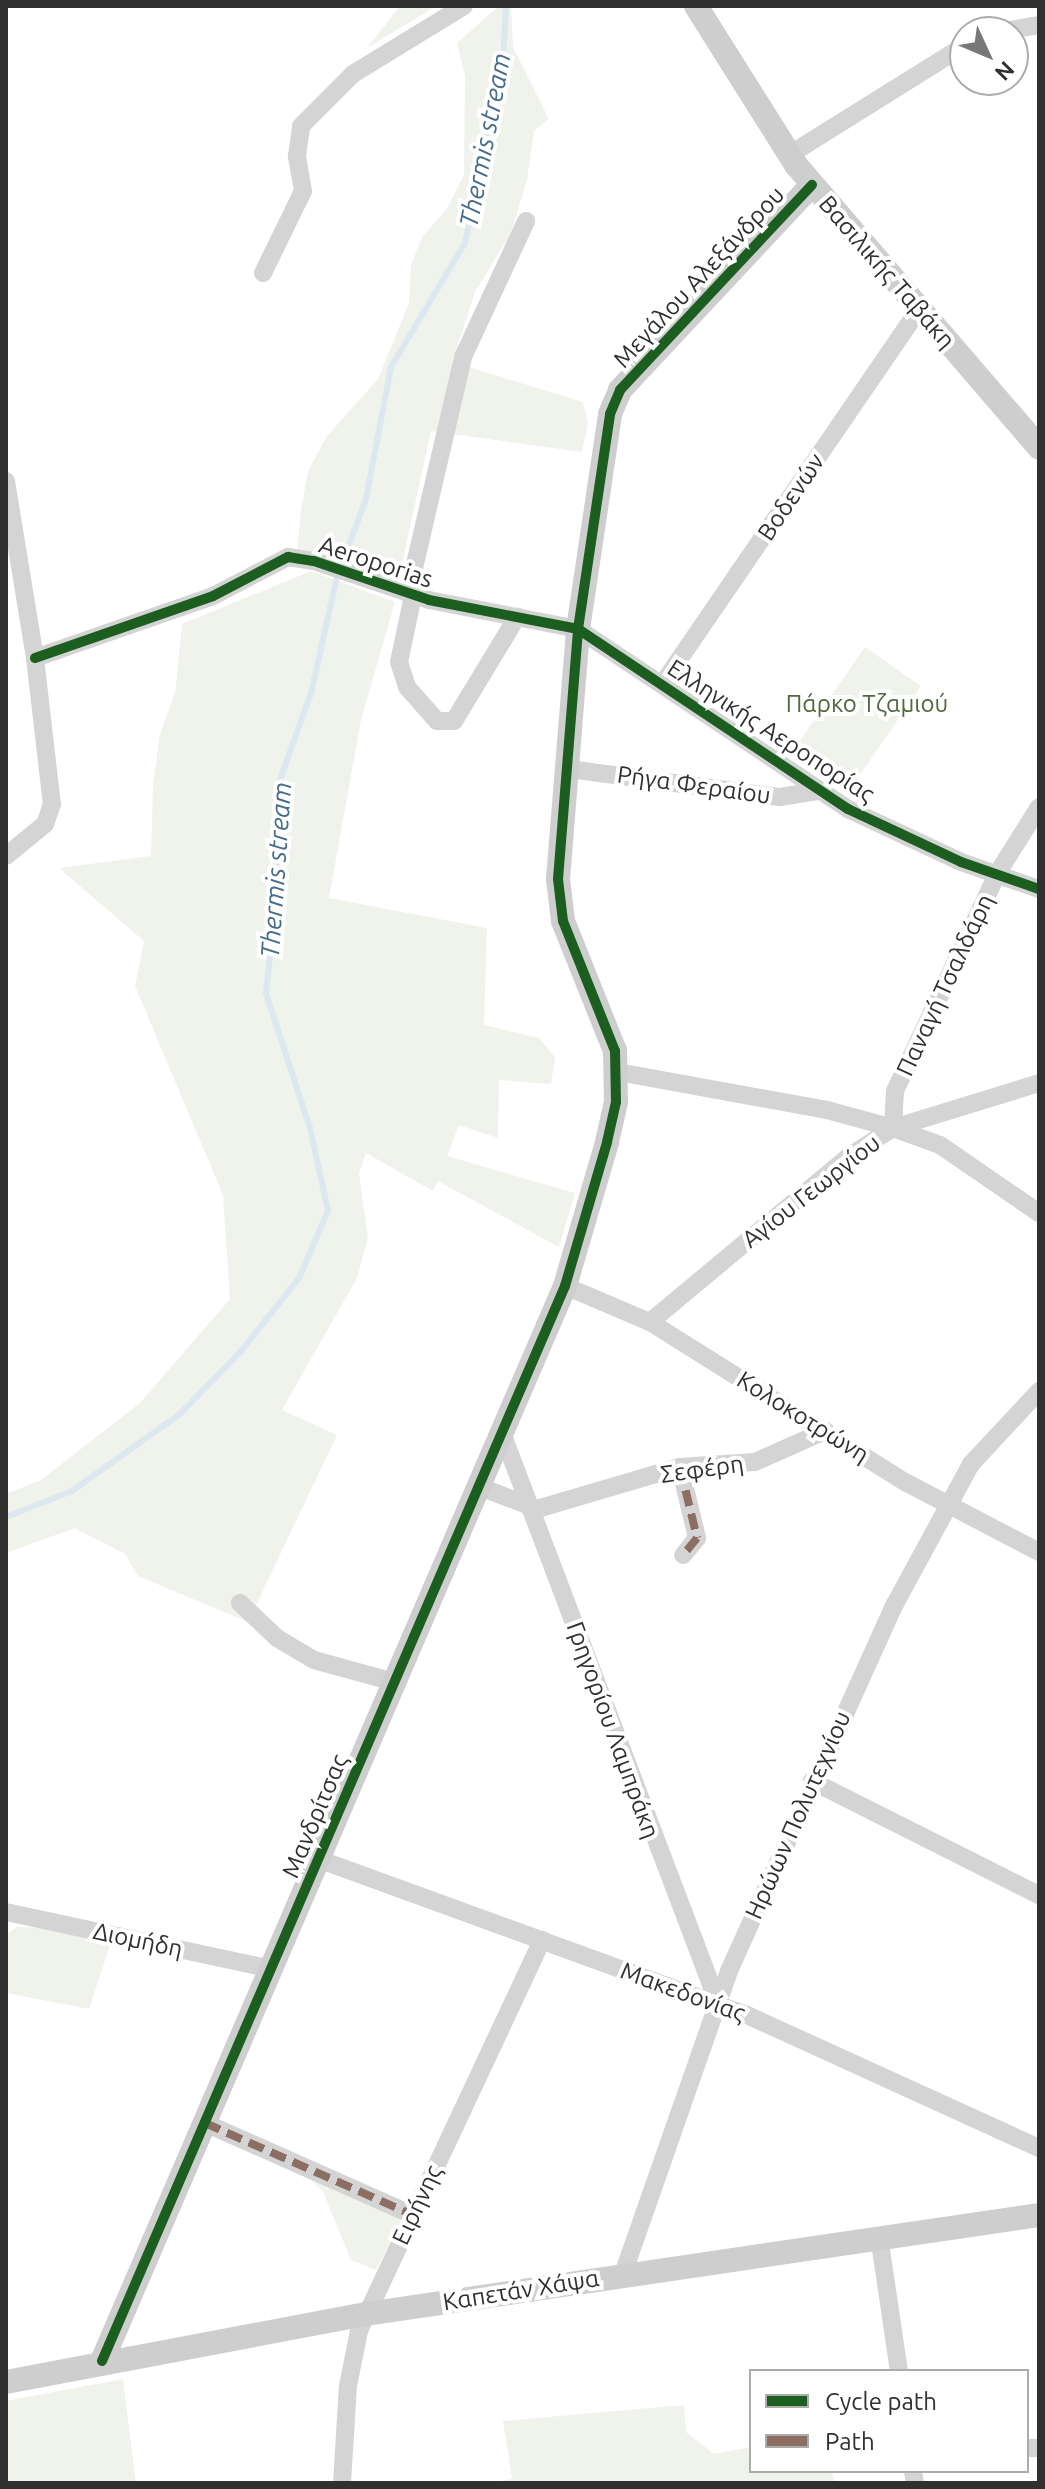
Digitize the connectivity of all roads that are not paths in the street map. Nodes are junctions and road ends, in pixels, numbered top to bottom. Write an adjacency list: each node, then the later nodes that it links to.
1 (464, 6): 7 (street)
2 (696, 6): 4 (street, Βασιλικής Ταβάκη)
3 (949, 55): 4 (street, Μεγάλου Αλεξάνδρου)
4 (789, 155): 5 (street, Βασιλικής Ταβάκη)
5 (812, 185): 8 (street, Βασιλικής Ταβάκη); 13 (street, Μεγάλου Αλεξάνδρου)
6 (526, 221): 11 (street)
7 (263, 273)
8 (918, 310): 9 (street, Βασιλικής Ταβάκη); 15 (street, Βοδενών)
9 (1039, 448)
10 (6, 481): 14 (street)
11 (410, 595): 12 (street, Aeroporias); 12 (street); 14 (street, Aeroporias)
12 (517, 617): 13 (street, Aeroporias)
13 (578, 629): 15 (street, Ελληνικής Αεροπορίας); 16 (street, Μεγάλου Αλεξάνδρου)
14 (35, 658): 19 (street)
15 (663, 683): 17 (street, Ελληνικής Αεροπορίας)
16 (569, 769): 17 (street, Ρήγα Φεραίου); 22 (street, Μεγάλου Αλεξάνδρου)
17 (819, 791): 20 (street, Ελληνικής Αεροπορίας)
18 (1039, 807): 20 (street, Παναγή Τσαλδάρη)
19 (6, 856)
20 (997, 874): 21 (street, Ελληνικής Αεροπορίας); 24 (street, Παναγή Τσαλδάρη)
21 (1039, 889)
22 (618, 1072): 24 (street); 26 (street, Μεγάλου Αλεξάνδρου)
23 (1039, 1083): 24 (street, Αγίου Γεωργίου)
24 (893, 1128): 25 (street); 27 (street, Αγίου Γεωργίου)
25 (1039, 1213)
26 (565, 1286): 27 (street, Κολοκοτρώνη); 30 (street, Μανδρίτσας)
27 (650, 1322): 29 (street, Κολοκοτρώνη)
28 (1039, 1391): 33 (street, Ηρώων Πολυτεχνίου)
29 (825, 1431): 31 (street, Σεφέρη); 33 (street, Κολοκοτρώνη)
30 (502, 1433): 32 (street, Μανδρίτσας); 34 (street, Γρηγορίου Λαμπράκη)
31 (680, 1467): 34 (street, Σεφέρη); 36 (street)
32 (478, 1486): 34 (street); 38 (street, Μανδρίτσας)
33 (946, 1502): 35 (street, Κολοκοτρώνη); 39 (street, Ηρώων Πολυτεχνίου)
34 (530, 1508): 45 (street, Γρηγορίου Λαμπράκη)
35 (1039, 1552)
36 (683, 1555)
37 (240, 1603): 38 (street)
38 (394, 1682): 40 (street, Μανδρίτσας)
39 (812, 1781): 41 (street); 45 (street, Ηρώων Πολυτεχνίου)
40 (318, 1859): 43 (street, Μακεδονίας); 44 (street, Μανδρίτσας)
41 (1039, 1895)
42 (6, 1912): 44 (street, Διομήδη)
43 (542, 1940): 45 (street, Μακεδονίας); 48 (street, Ειρήνης)
44 (271, 1969): 46 (street, Μανδρίτσας)
45 (718, 2003): 47 (street, Μακεδονίας); 51 (street, Ηρώων Πολυτεχνίου)
46 (205, 2123): 48 (street); 53 (street, Μανδρίτσας)
47 (1039, 2148)
48 (413, 2215): 52 (street, Ειρήνης)
49 (1039, 2215): 50 (street, Καπετάν Χάψα)
50 (879, 2236): 51 (street, Καπετάν Χάψα); 54 (street)
51 (623, 2274): 52 (street, Καπετάν Χάψα)
52 (366, 2314): 53 (street, Καπετάν Χάψα); 56 (street, Ειρήνης)
53 (102, 2361): 55 (street, Καπετάν Χάψα)
54 (899, 2369)
55 (6, 2382)
56 (342, 2483)

